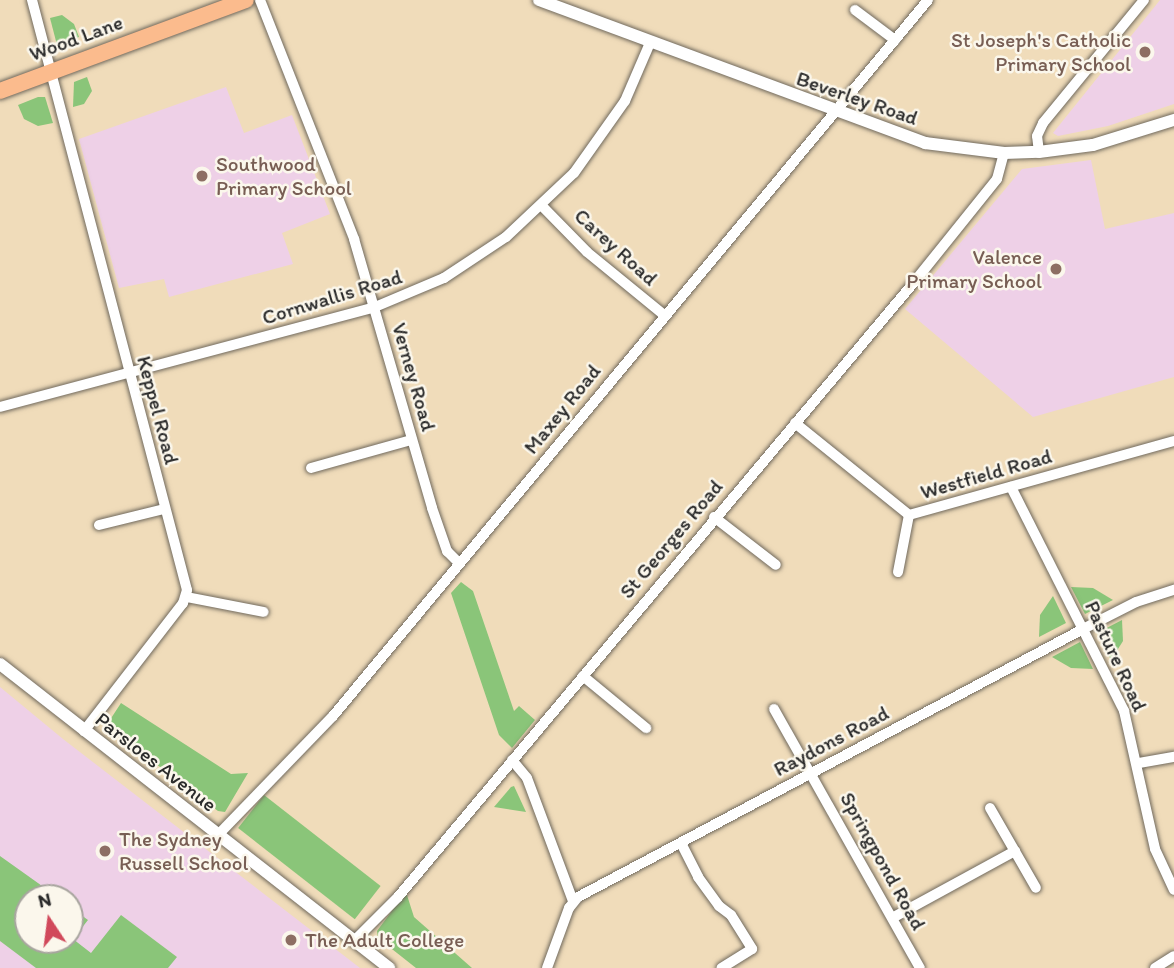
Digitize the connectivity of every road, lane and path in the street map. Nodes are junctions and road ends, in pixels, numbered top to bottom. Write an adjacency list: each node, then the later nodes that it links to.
1 (32, 0): 10 (street, Keppel Road)
2 (246, 0): 10 (main road, Wood Lane)
3 (260, 0): 17 (street, Verney Road)
4 (539, 0): 9 (street, Beverley Road)
5 (928, 0): 8 (street, Maxey Road)
6 (1144, 0): 14 (street)
7 (855, 10): 8 (street)
8 (895, 40): 12 (street, Maxey Road)
9 (650, 43): 12 (street, Beverley Road); 16 (street, Cornwallis Road)
10 (50, 70): 11 (main road, Wood Lane); 19 (street, Keppel Road)
11 (0, 91)
12 (834, 112): 15 (street, Beverley Road); 18 (street, Maxey Road)
13 (1174, 120): 14 (street, Beverley Road)
14 (1039, 152): 15 (street, Beverley Road)
15 (1004, 153): 21 (street, St Georges Road)
16 (543, 207): 17 (street, Cornwallis Road); 18 (street, Carey Road)
17 (375, 307): 19 (street, Cornwallis Road); 22 (street, Verney Road)
18 (664, 315): 30 (street, Maxey Road)
19 (129, 373): 20 (street, Cornwallis Road); 26 (street, Keppel Road)
20 (0, 407)
21 (795, 423): 27 (street, Westfield Road); 28 (street, St Georges Road)
22 (411, 440): 24 (street); 30 (street, Verney Road)
23 (1174, 441): 25 (street, Westfield Road)
24 (310, 468)
25 (1011, 487): 27 (street, Westfield Road); 36 (street, Pasture Road)
26 (164, 509): 29 (street); 34 (street, Keppel Road)
27 (909, 515): 32 (street)
28 (714, 517): 31 (street); 38 (street, St Georges Road)
29 (99, 525)
30 (460, 564): 47 (street, Maxey Road)
31 (776, 565)
32 (898, 572)
33 (1174, 590): 36 (street, Raydons Road)
34 (187, 597): 35 (street); 41 (street)
35 (264, 611)
36 (1083, 629): 44 (street, Pasture Road); 45 (street, Raydons Road)
37 (0, 664): 41 (street, Parsloes Avenue)
38 (583, 677): 40 (street); 43 (street, St Georges Road)
39 (774, 709): 45 (street, Springpond Road)
40 (646, 728)
41 (84, 731): 47 (street, Parsloes Avenue)
42 (1174, 757): 44 (street)
43 (512, 760): 52 (street); 54 (street, St Georges Road)
44 (1139, 763): 51 (street, Pasture Road)
45 (811, 774): 48 (street, Raydons Road); 53 (street, Springpond Road)
46 (990, 808): 49 (street)
47 (218, 835): 54 (street, Parsloes Avenue)
48 (681, 843): 52 (street, Raydons Road); 58 (street)
49 (1015, 850): 50 (street); 53 (street)
50 (1036, 888)
51 (1174, 890)
52 (572, 901): 57 (street)
53 (894, 917): 59 (street, Springpond Road)
54 (354, 941): 56 (street, Parsloes Avenue)
55 (1174, 956): 60 (street)
56 (388, 968)
57 (547, 968)
58 (722, 968)
59 (920, 968)
60 (1154, 968)

